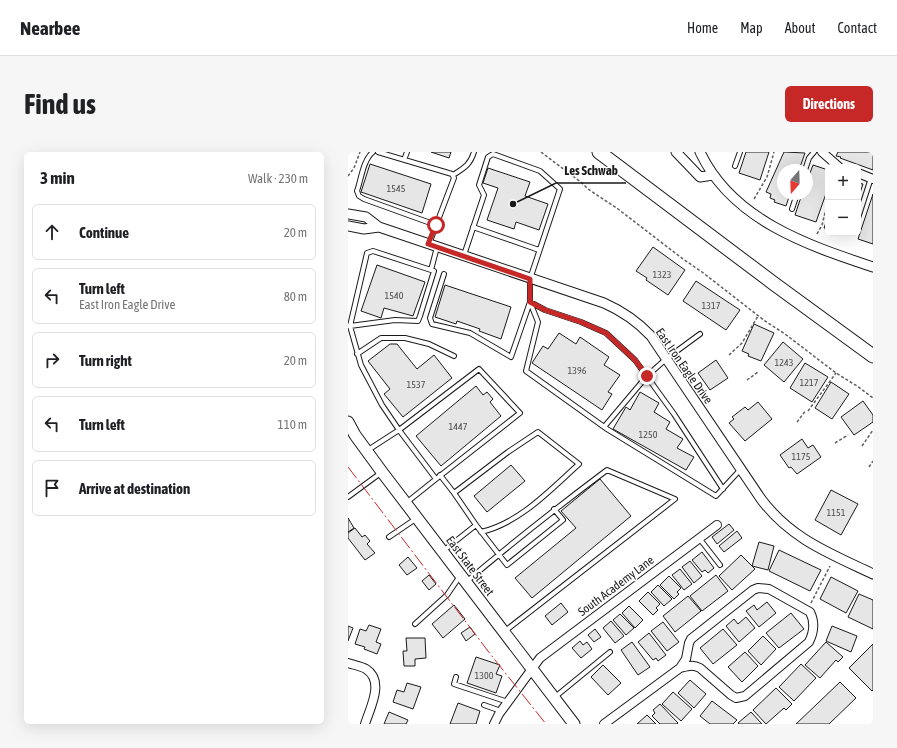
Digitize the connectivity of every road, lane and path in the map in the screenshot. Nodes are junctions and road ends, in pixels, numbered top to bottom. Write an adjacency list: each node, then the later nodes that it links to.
1 (360, 152): 21 (path)
2 (373, 152): 29 (lane)
3 (378, 152): 14 (lane)
4 (407, 152): 14 (lane)
5 (474, 152): 18 (lane)
6 (541, 152): 42 (path)
7 (599, 152): 48 (highway)
8 (676, 152): 19 (street)
9 (700, 152): 19 (street)
10 (740, 152): 17 (lane)
11 (774, 152): 23 (path)
12 (814, 152): 15 (lane)
13 (822, 152): 16 (street)
14 (404, 160): 18 (lane)
15 (807, 164)
16 (836, 164)
17 (735, 166)
18 (452, 175): 29 (lane)
19 (713, 175): 37 (street)
20 (861, 175): 22 (street)
21 (348, 176)
22 (872, 178): 26 (lane)
23 (754, 199)
24 (795, 200): 25 (lane)
25 (792, 209)
26 (861, 209)
27 (825, 213): 33 (path)
28 (348, 214): 32 (street, East Iron Eagle Drive)
29 (436, 225): 34 (lane)
30 (348, 226): 32 (street, East Iron Eagle Drive)
31 (473, 227): 35 (lane); 35 (lane); 36 (lane)
32 (379, 228): 34 (street, East Iron Eagle Drive)
33 (816, 234)
34 (433, 246): 36 (street, East Iron Eagle Drive); 38 (lane)
35 (539, 250): 40 (lane)
36 (464, 256): 40 (street, East Iron Eagle Drive)
37 (873, 267)
38 (431, 270): 43 (lane); 43 (lane)
39 (444, 274): 41 (lane)
40 (530, 279): 41 (lane); 49 (street, East Iron Eagle Drive)
41 (530, 302): 52 (lane); 59 (lane)
42 (758, 316): 46 (path); 51 (path)
43 (349, 326): 45 (lane)
44 (700, 334): 49 (lane)
45 (358, 354): 47 (lane); 60 (lane)
46 (729, 354)
47 (454, 356)
48 (873, 356)
49 (666, 359): 52 (lane); 68 (street, East Iron Eagle Drive)
50 (758, 372): 53 (path)
51 (836, 373): 54 (path); 56 (path)
52 (647, 376): 59 (lane); 72 (lane)
53 (747, 380)
54 (873, 398)
55 (806, 410): 58 (path)
56 (808, 412)
57 (348, 422): 65 (main road, East State Street)
58 (797, 422)
59 (604, 427): 72 (lane)
60 (399, 430): 65 (lane); 70 (lane); 71 (lane)
61 (873, 430): 64 (path)
62 (848, 435): 63 (path)
63 (835, 444)
64 (862, 446)
65 (366, 451): 69 (main road, East State Street)
66 (873, 461): 67 (path)
67 (869, 467)
68 (741, 469): 72 (lane); 87 (street, East Iron Eagle Drive)
69 (382, 472): 74 (lane); 75 (main road, East State Street)
70 (440, 475): 71 (lane); 73 (lane)
71 (436, 479): 75 (lane)
72 (722, 489)
73 (454, 493): 78 (lane); 80 (lane)
74 (348, 498)
75 (406, 503): 77 (main road, East State Street)
76 (554, 509): 84 (lane); 84 (lane); 91 (lane)
77 (417, 518): 81 (lane); 83 (main road, East State Street)
78 (476, 525): 80 (lane); 83 (lane)
79 (717, 525): 82 (street, South Academy Lane)
80 (481, 532): 84 (lane)
81 (389, 537)
82 (699, 538): 85 (lane); 95 (street, South Academy Lane)
83 (443, 552): 88 (main road, East State Street)
84 (498, 554): 88 (lane)
85 (720, 565)
86 (830, 566): 89 (path)
87 (873, 574)
88 (463, 579): 90 (lane); 91 (main road, East State Street)
89 (808, 610): 94 (street); 94 (street)
90 (415, 624)
91 (504, 632): 95 (main road, East State Street)
92 (610, 652): 97 (lane)
93 (348, 663): 101 (street)
94 (680, 668): 104 (street)
95 (532, 670): 97 (main road, East State Street); 98 (street, South Academy Lane)
96 (456, 677): 98 (lane)
97 (554, 698): 103 (main road, East State Street)
98 (508, 702): 100 (street, South Academy Lane)
99 (484, 705): 100 (lane)
100 (501, 711): 102 (street, South Academy Lane)
101 (365, 724)
102 (494, 724)
103 (574, 724)
104 (604, 724)

